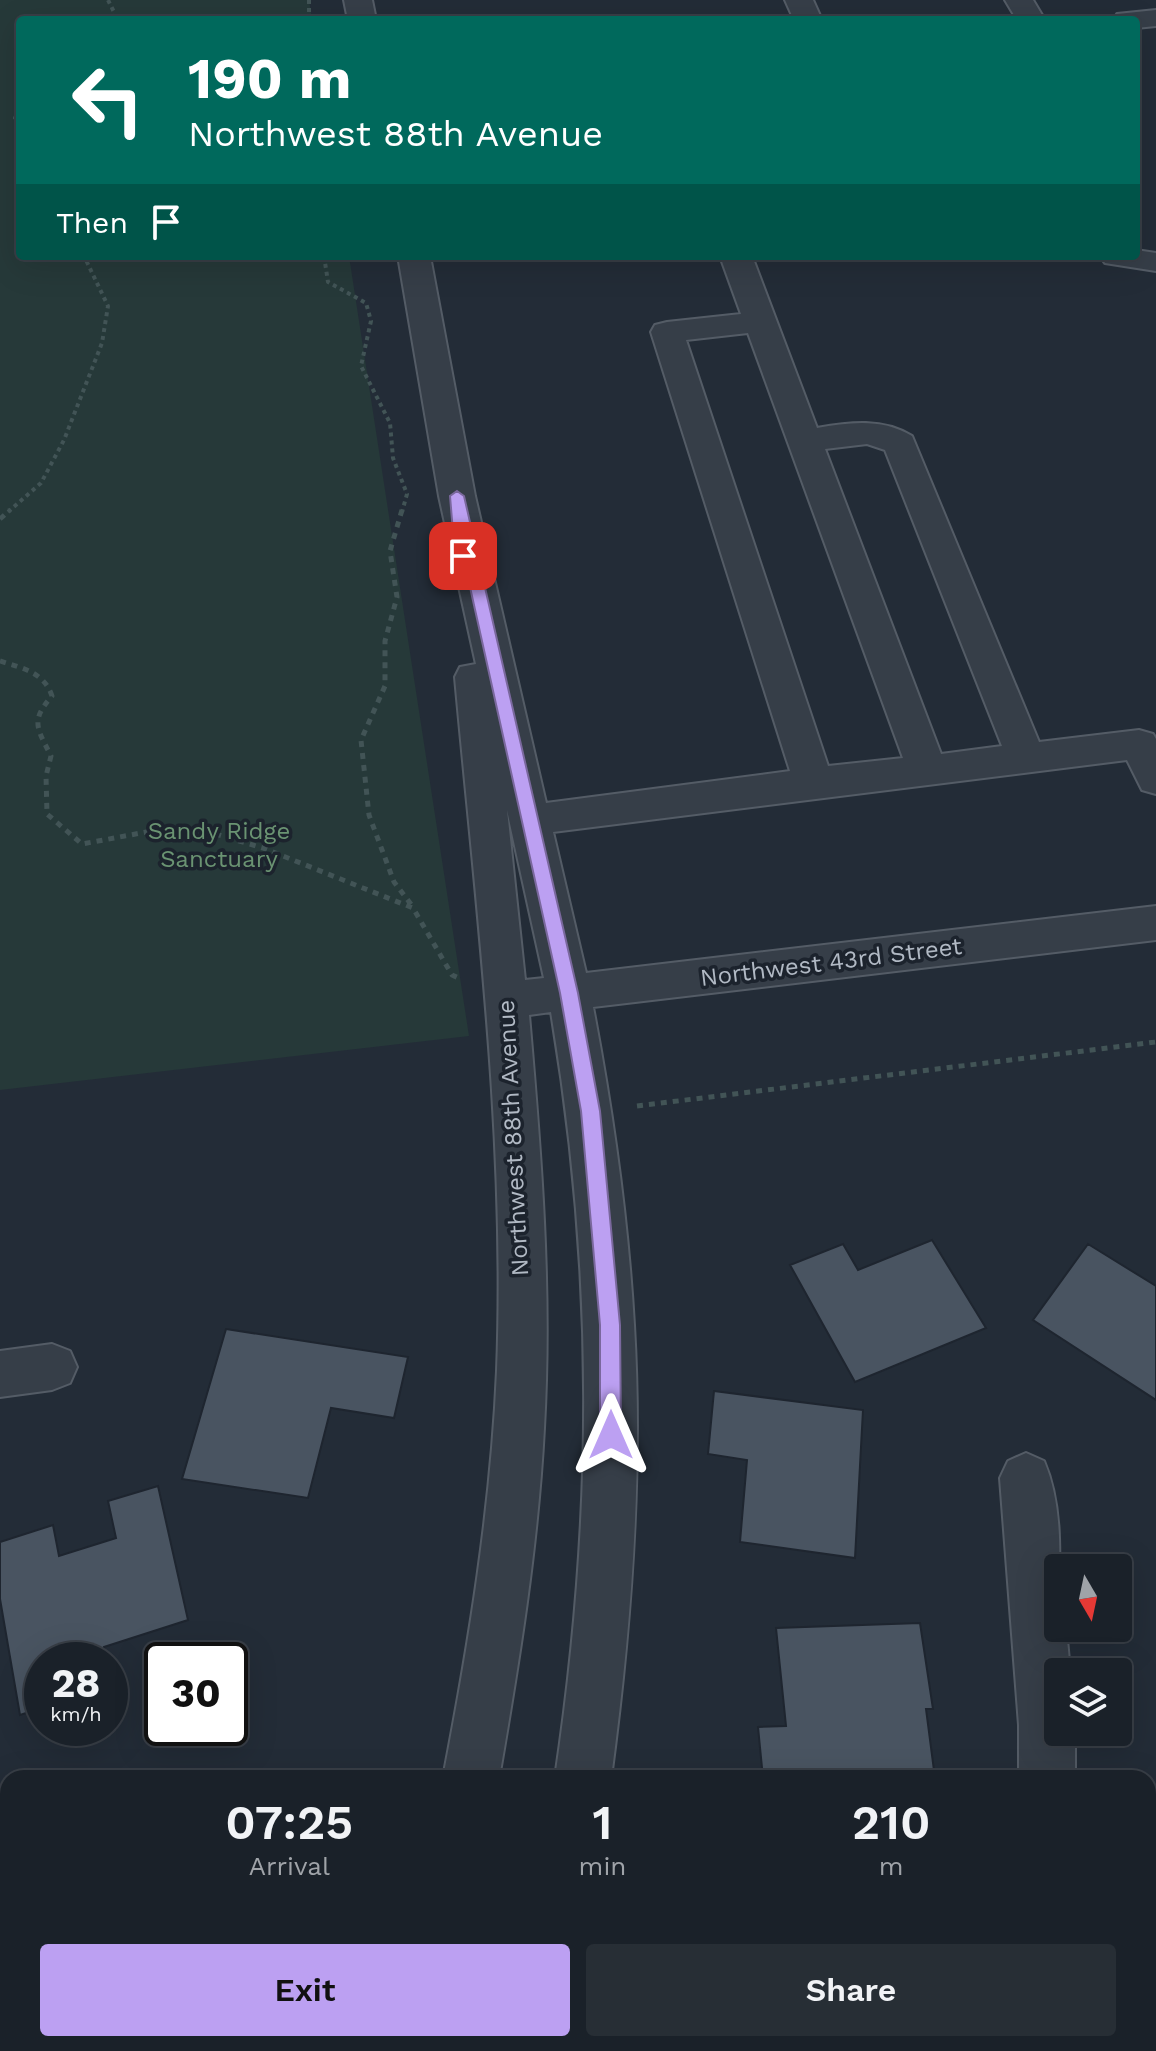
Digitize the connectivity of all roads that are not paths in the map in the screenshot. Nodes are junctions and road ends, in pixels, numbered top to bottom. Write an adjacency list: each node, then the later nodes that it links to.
1 (415, 260): 5 (street, Northwest 88th Avenue)
2 (737, 260): 3 (street)
3 (760, 322): 4 (street); 9 (street)
4 (804, 441): 6 (street); 7 (street)
5 (457, 496): 10 (street, Northwest 88th Avenue); 13 (street, Northwest 88th Avenue)
6 (1026, 757): 7 (street); 8 (street)
7 (927, 770): 9 (street)
8 (1156, 779)
9 (814, 783): 10 (street)
10 (531, 820): 12 (street, Northwest 88th Avenue)
11 (1156, 923): 12 (street, Northwest 43rd Street)
12 (569, 993): 13 (street, Northwest 43rd Street); 18 (street, Northwest 88th Avenue)
13 (505, 1000): 17 (street, Northwest 88th Avenue)
14 (52, 1367): 15 (street)
15 (0, 1374)
16 (1026, 1478): 19 (street)
17 (472, 1770)
18 (584, 1770)
19 (1047, 1770)

